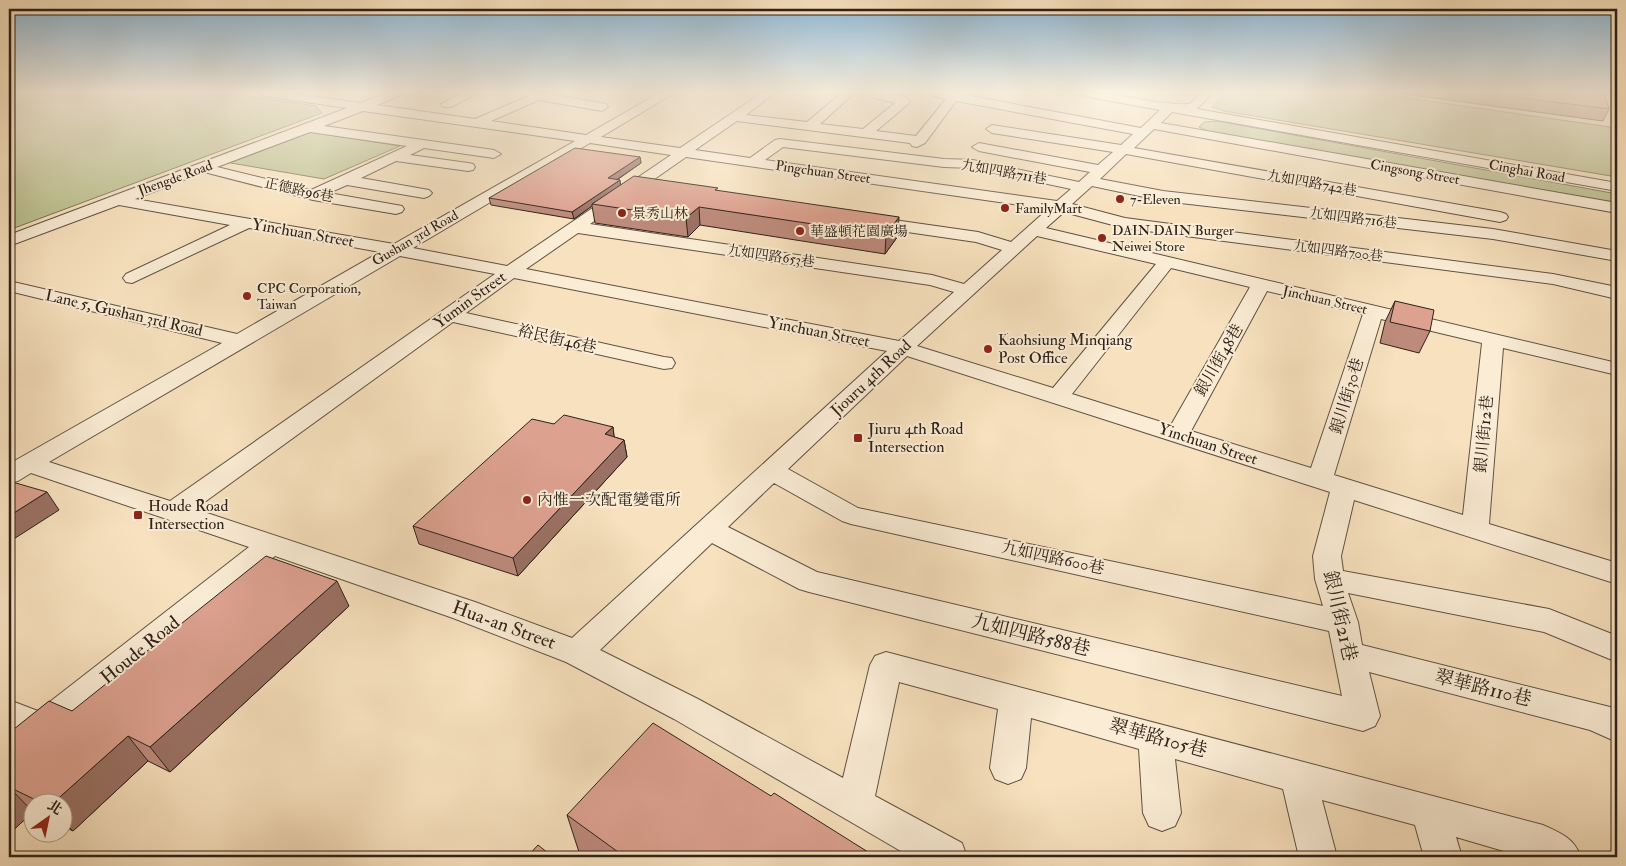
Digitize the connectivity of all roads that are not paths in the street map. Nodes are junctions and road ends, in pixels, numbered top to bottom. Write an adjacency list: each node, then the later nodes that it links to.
1 (294, 133): 25 (street, Jhengde Road)
2 (350, 133): 14 (street)
3 (545, 133): 13 (street, Pingchuan Street)
4 (595, 133): 13 (street, Gushan 3rd Road)
5 (709, 133): 17 (street, Yumin Street)
6 (868, 133): 7 (street)
7 (926, 133)
8 (989, 133): 15 (street)
9 (1020, 133): 16 (street, 九如四路742巷)
10 (1143, 133): 16 (street, Jiouru 4th Road)
11 (1177, 133): 18 (street, Cingsong Street)
12 (1340, 133): 31 (street, Cinghai Road)
13 (585, 139): 17 (street, Pingchuan Street); 48 (street, Gushan 3rd Road)
14 (424, 143): 19 (street); 20 (street)
15 (979, 147): 23 (street); 26 (street)
16 (1125, 150): 26 (street, Jiouru 4th Road); 27 (street, 九如四路742巷)
17 (680, 152): 21 (street, Pingchuan Street); 29 (street, Yumin Street)
18 (1308, 153): 27 (street); 32 (street, Cingsong Street)
19 (494, 154)
20 (395, 157): 24 (street); 28 (street)
21 (752, 163): 22 (street, 九如四路711巷); 30 (street, Pingchuan Street)
22 (944, 163): 23 (street, 九如四路711巷); 30 (street)
23 (973, 164): 26 (street, 九如四路711巷)
24 (468, 167)
25 (203, 168): 35 (street, 正德路96巷); 36 (street, Jhengde Road)
26 (1091, 179): 37 (street, Jiouru 4th Road); 45 (street, 九如四路716巷)
27 (1293, 179): 40 (street, 九如四路742巷)
28 (345, 180): 34 (street); 35 (street)
29 (632, 186): 33 (street); 43 (street, Yumin Street)
30 (927, 186): 37 (street, Pingchuan Street)
31 (1617, 187)
32 (1505, 188): 38 (street, Cingsong Street); 40 (street)
33 (652, 189)
34 (424, 192)
35 (313, 195): 39 (street, 正德路96巷)
36 (117, 200): 42 (street, Yinchuan Street); 46 (street, Jhengde Road)
37 (1060, 206): 44 (street, Jiouru 4th Road); 56 (street, 九如四路700巷)
38 (1617, 208)
39 (396, 209)
40 (1500, 217): 45 (street)
41 (849, 218): 47 (street)
42 (247, 223): 48 (street, Yinchuan Street); 52 (street)
43 (574, 228): 51 (street, Yumin Street); 55 (street, 九如四路653巷)
44 (1033, 230): 47 (street, Jiouru 4th Road); 50 (street, Jinchuan Street)
45 (1493, 234): 49 (street, 九如四路716巷)
46 (9, 241)
47 (1013, 248): 55 (street, Jiouru 4th Road)
48 (395, 250): 51 (street, Yinchuan Street); 60 (street, Gushan 3rd Road)
49 (1617, 256)
50 (1167, 262): 53 (street, Jinchuan Street); 64 (street)
51 (510, 272): 58 (street, Yumin Street); 61 (street, Yinchuan Street)
52 (132, 278)
53 (1262, 285): 57 (street, Jinchuan Street); 65 (street, 銀川街48巷)
54 (9, 286): 60 (street, Lane 5, Gushan 3rd Road)
55 (966, 290): 61 (street, Jiouru 4th Road)
56 (1617, 293)
57 (1373, 312): 59 (street, Jinchuan Street); 68 (street, 銀川街30巷)
58 (450, 315): 62 (street, 裕民街46巷); 69 (street, Yumin Street)
59 (1493, 340): 63 (street, Jinchuan Street); 71 (street, 銀川街12巷)
60 (240, 341): 66 (street, Gushan 3rd Road)
61 (903, 348): 64 (street, Yinchuan Street); 67 (street, Jiouru 4th Road)
62 (664, 363)
63 (1617, 368)
64 (1058, 397): 65 (street, Yinchuan Street)
65 (1177, 434): 68 (street, Yinchuan Street)
66 (18, 470): 69 (street, Hua-an Street)
67 (772, 471): 70 (street, Jiouru 4th Road); 75 (street, 九如四路600巷)
68 (1332, 483): 71 (street, Yinchuan Street); 74 (street, 銀川街21巷)
69 (174, 511): 72 (street, Hua-an Street)
70 (709, 529): 77 (street, Jiouru 4th Road); 81 (street, 九如四路588巷)
71 (1475, 529): 73 (street, Yinchuan Street)
72 (270, 545): 77 (street, Hua-an Street); 83 (street, Houde Road)
73 (1617, 574)
74 (1329, 579): 75 (street, 銀川街21巷); 76 (street)
75 (1343, 622): 78 (street, 銀川街21巷)
76 (1617, 649)
77 (577, 653): 88 (street, Hua-an Street)
78 (1348, 654): 81 (street, 銀川街21巷); 82 (street, 翠華路110巷)
79 (1016, 700): 84 (street, 翠華路105巷); 86 (street); 88 (street, 翠華路105巷)
80 (9, 714): 83 (street)
81 (1363, 716)
82 (1617, 727)
83 (42, 728): 85 (street, Houde Road)
84 (1156, 738): 87 (street, 翠華路105巷); 90 (street)
85 (9, 754)
86 (1008, 768)
87 (1298, 776): 89 (street, 翠華路105巷); 92 (street)
88 (856, 804): 91 (street, Hua-an Street)
89 (1430, 812): 93 (street); 94 (street, 翠華路105巷)
90 (1162, 813)
91 (948, 857)
92 (1318, 857)
93 (1443, 857)
94 (1562, 857)

